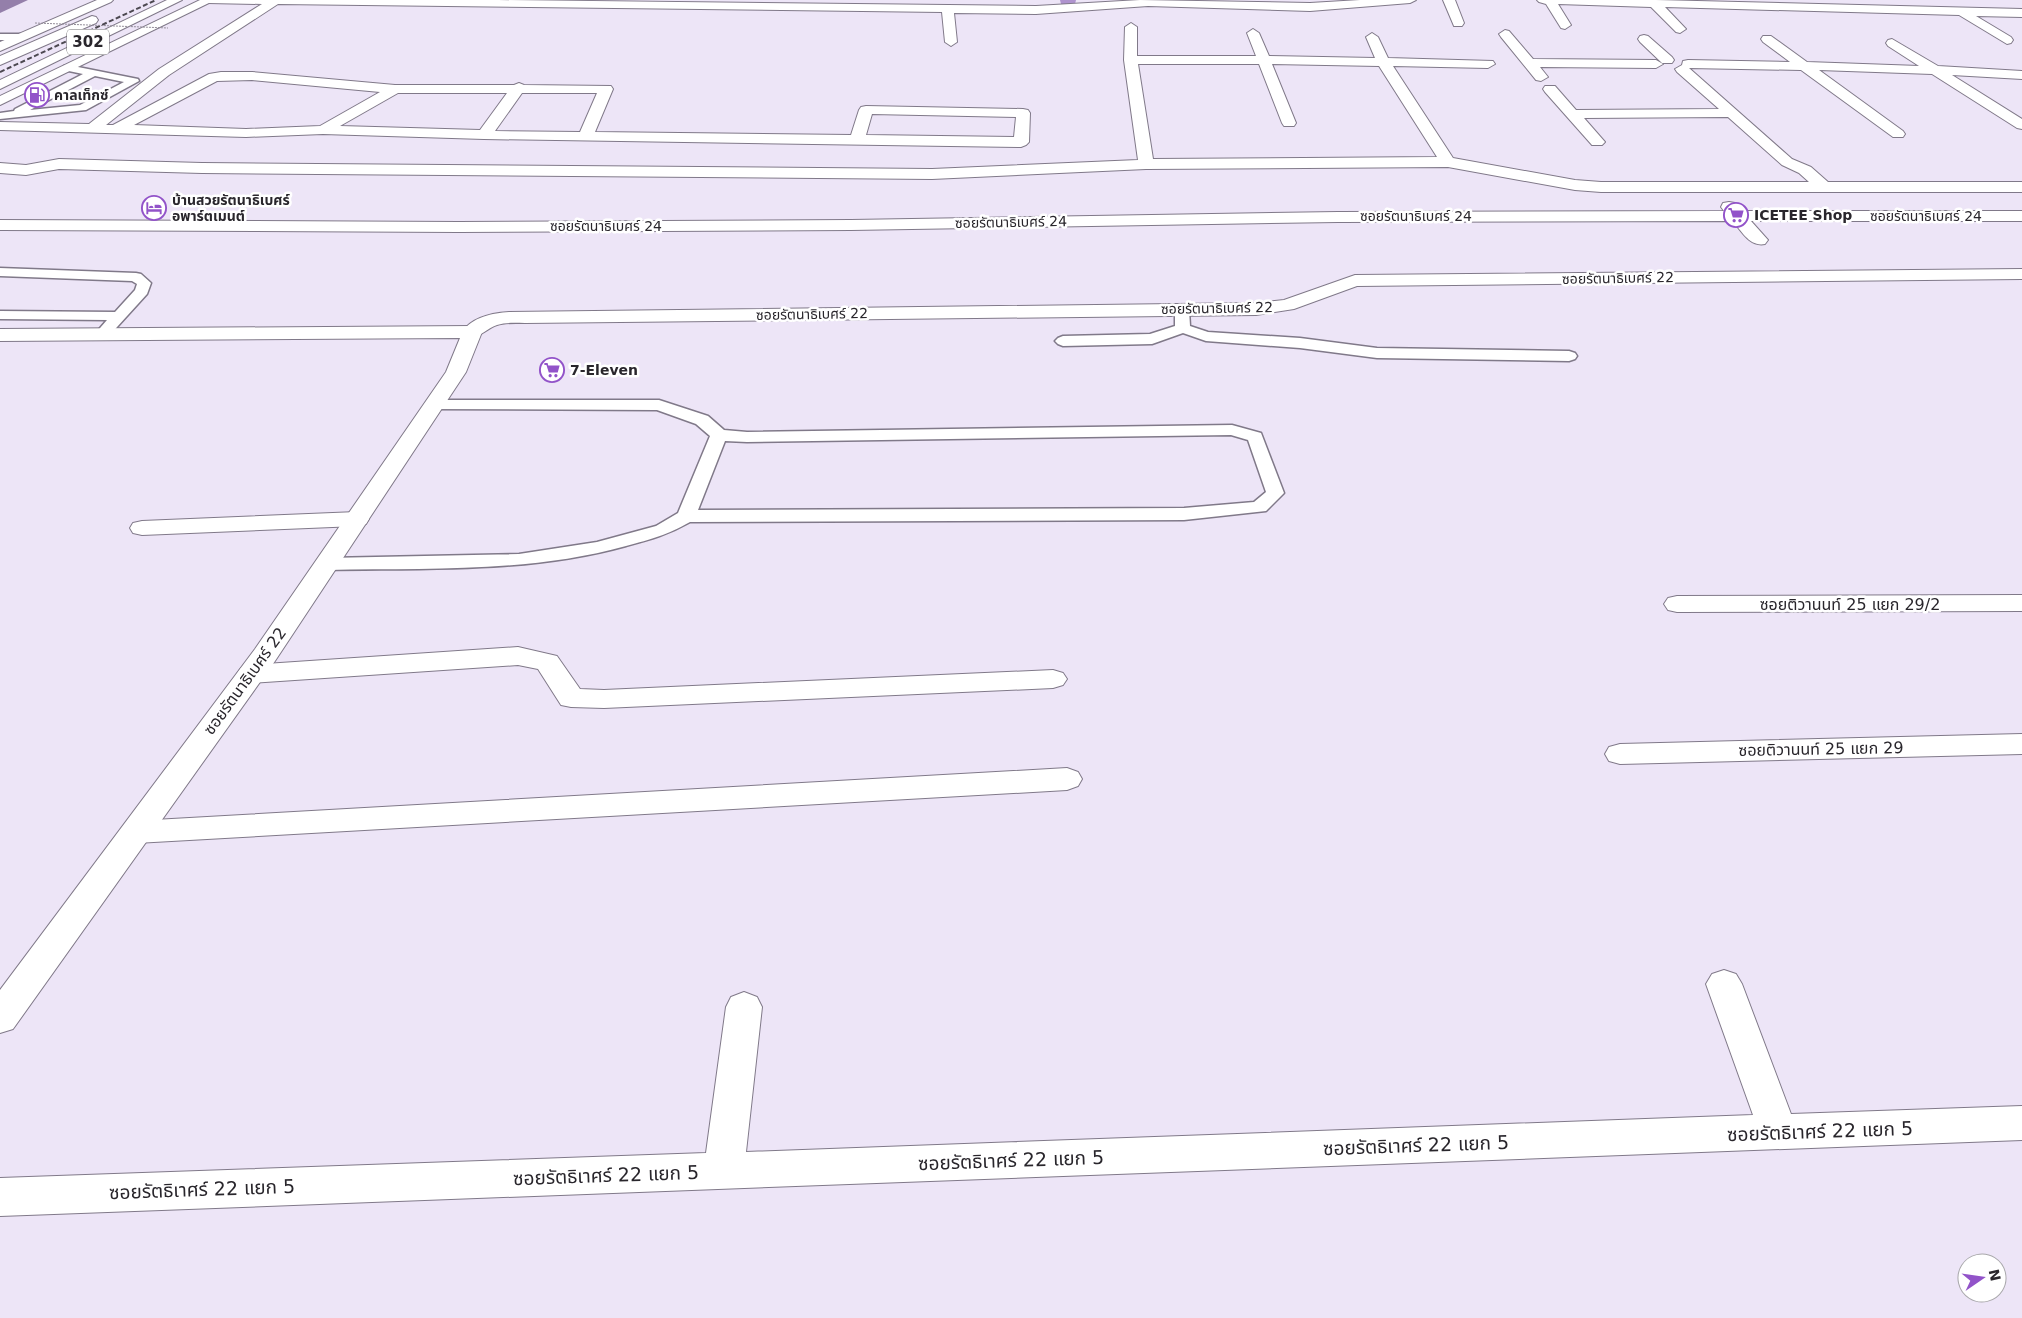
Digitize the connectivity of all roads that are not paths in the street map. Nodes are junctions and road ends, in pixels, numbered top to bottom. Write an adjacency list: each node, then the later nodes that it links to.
1 (176, 0): 47 (street, 302)
2 (209, 0): 8 (street); 43 (street, 302)
3 (1410, 0): 13 (street)
4 (1449, 0): 20 (street)
5 (1543, 0): 6 (street)
6 (1550, 0): 12 (street); 21 (street)
7 (1851, 0): 16 (street)
8 (275, 1): 15 (street); 58 (street)
9 (1210, 2): 10 (street); 13 (street)
10 (1087, 3): 15 (street)
11 (112, 4): 27 (street, 302); 36 (street, 302)
12 (1655, 4): 14 (street); 23 (street)
13 (1331, 7)
14 (1760, 7): 16 (street); 19 (street)
15 (948, 8): 32 (street)
16 (1866, 10): 17 (street); 44 (street)
17 (1963, 12): 18 (street); 31 (street)
18 (2022, 13)
19 (1774, 19)
20 (1458, 23)
21 (1565, 25)
22 (1131, 26): 34 (street)
23 (1680, 29)
24 (1253, 34): 35 (street)
25 (1505, 34): 39 (street)
26 (0, 37): 27 (lane)
27 (22, 37): 33 (street, 302)
28 (1372, 37): 38 (street)
29 (1644, 39): 37 (street)
30 (1767, 39): 41 (street)
31 (2007, 40)
32 (950, 42)
33 (0, 47)
34 (1131, 60): 35 (street); 69 (street)
35 (1265, 60): 38 (street); 55 (street)
36 (0, 61)
37 (1662, 62): 39 (street); 42 (street)
38 (1384, 63): 40 (street); 67 (street)
39 (1530, 63): 52 (street)
40 (1488, 64)
41 (1801, 65): 42 (street); 44 (street); 61 (street)
42 (1685, 67): 51 (street)
43 (68, 68): 45 (lane); 50 (street, 302)
44 (1934, 69): 46 (street); 56 (street)
45 (95, 72): 53 (lane); 53 (lane)
46 (2022, 75)
47 (0, 85)
48 (519, 88): 49 (street); 62 (street); 63 (street)
49 (395, 89): 59 (street); 60 (street)
50 (0, 101)
51 (1732, 113): 52 (street); 72 (street)
52 (1571, 114): 65 (street)
53 (12, 115): 54 (lane)
54 (0, 116)
55 (1289, 123)
56 (2022, 125)
57 (0, 126): 58 (street)
58 (93, 128): 59 (street)
59 (117, 129): 60 (street)
60 (324, 130): 62 (street)
61 (1898, 134)
62 (484, 135): 63 (street)
63 (586, 136): 64 (street)
64 (857, 139): 64 (street)
65 (1597, 142)
66 (0, 156): 68 (street)
67 (1448, 162): 69 (street); 72 (street)
68 (59, 164): 69 (street); 70 (street)
69 (1146, 164)
70 (0, 168)
71 (2022, 187): 72 (street)
72 (1817, 188)
73 (1589, 198): 76 (street)
74 (1721, 199): 75 (street)
75 (1738, 215): 76 (street, ซอยรัตนาธิเบศร์ 24); 77 (street, ซอยรัตนาธิเบศร์ 24); 79 (street)
76 (1606, 216): 78 (street, ซอยรัตนาธิเบศร์ 24)
77 (2022, 216)
78 (0, 225)
79 (1759, 240)
80 (0, 272): 83 (lane)
81 (2022, 274): 84 (street, ซอยรัตนาธิเบศร์ 22)
82 (0, 315): 83 (lane)
83 (119, 316): 87 (lane)
84 (1182, 319): 85 (street, ซอยรัตนาธิเบศร์ 22); 88 (lane); 89 (lane)
85 (472, 332): 87 (street); 90 (street, ซอยรัตนาธิเบศร์ 22)
86 (0, 335): 87 (street)
87 (102, 335)
88 (1063, 342)
89 (1570, 356)
90 (434, 405): 91 (lane); 93 (street, ซอยรัตนาธิเบศร์ 22)
91 (720, 435): 92 (lane); 92 (lane)
92 (686, 516): 95 (lane)
93 (357, 519): 94 (street); 95 (street, ซอยรัตนาธิเบศร์ 22)
94 (142, 528)
95 (327, 564): 98 (street, ซอยรัตนาธิเบศร์ 22)
96 (2022, 603): 97 (street, ซอยติวานนท์ 25 แยก 29/2)
97 (1677, 604)
98 (251, 674): 99 (street); 103 (street, ซอยรัตนาธิเบศร์ 22)
99 (1052, 679)
100 (2022, 744): 101 (street, ซอยติวานนท์ 25 แยก 29)
101 (1620, 754)
102 (1067, 779): 103 (street)
103 (136, 832): 106 (street, ซอยรัตนาธิเบศร์ 22)
104 (1724, 984): 108 (street)
105 (744, 1007): 109 (street)
106 (0, 1018)
107 (2022, 1123): 108 (street, ซอยรัตธิเาศร์ 22 แยก 5)
108 (1778, 1132): 109 (street, ซอยรัตธิเาศร์ 22 แยก 5)
109 (724, 1170): 110 (street, ซอยรัตธิเาศร์ 22 แยก 5)
110 (0, 1197)

